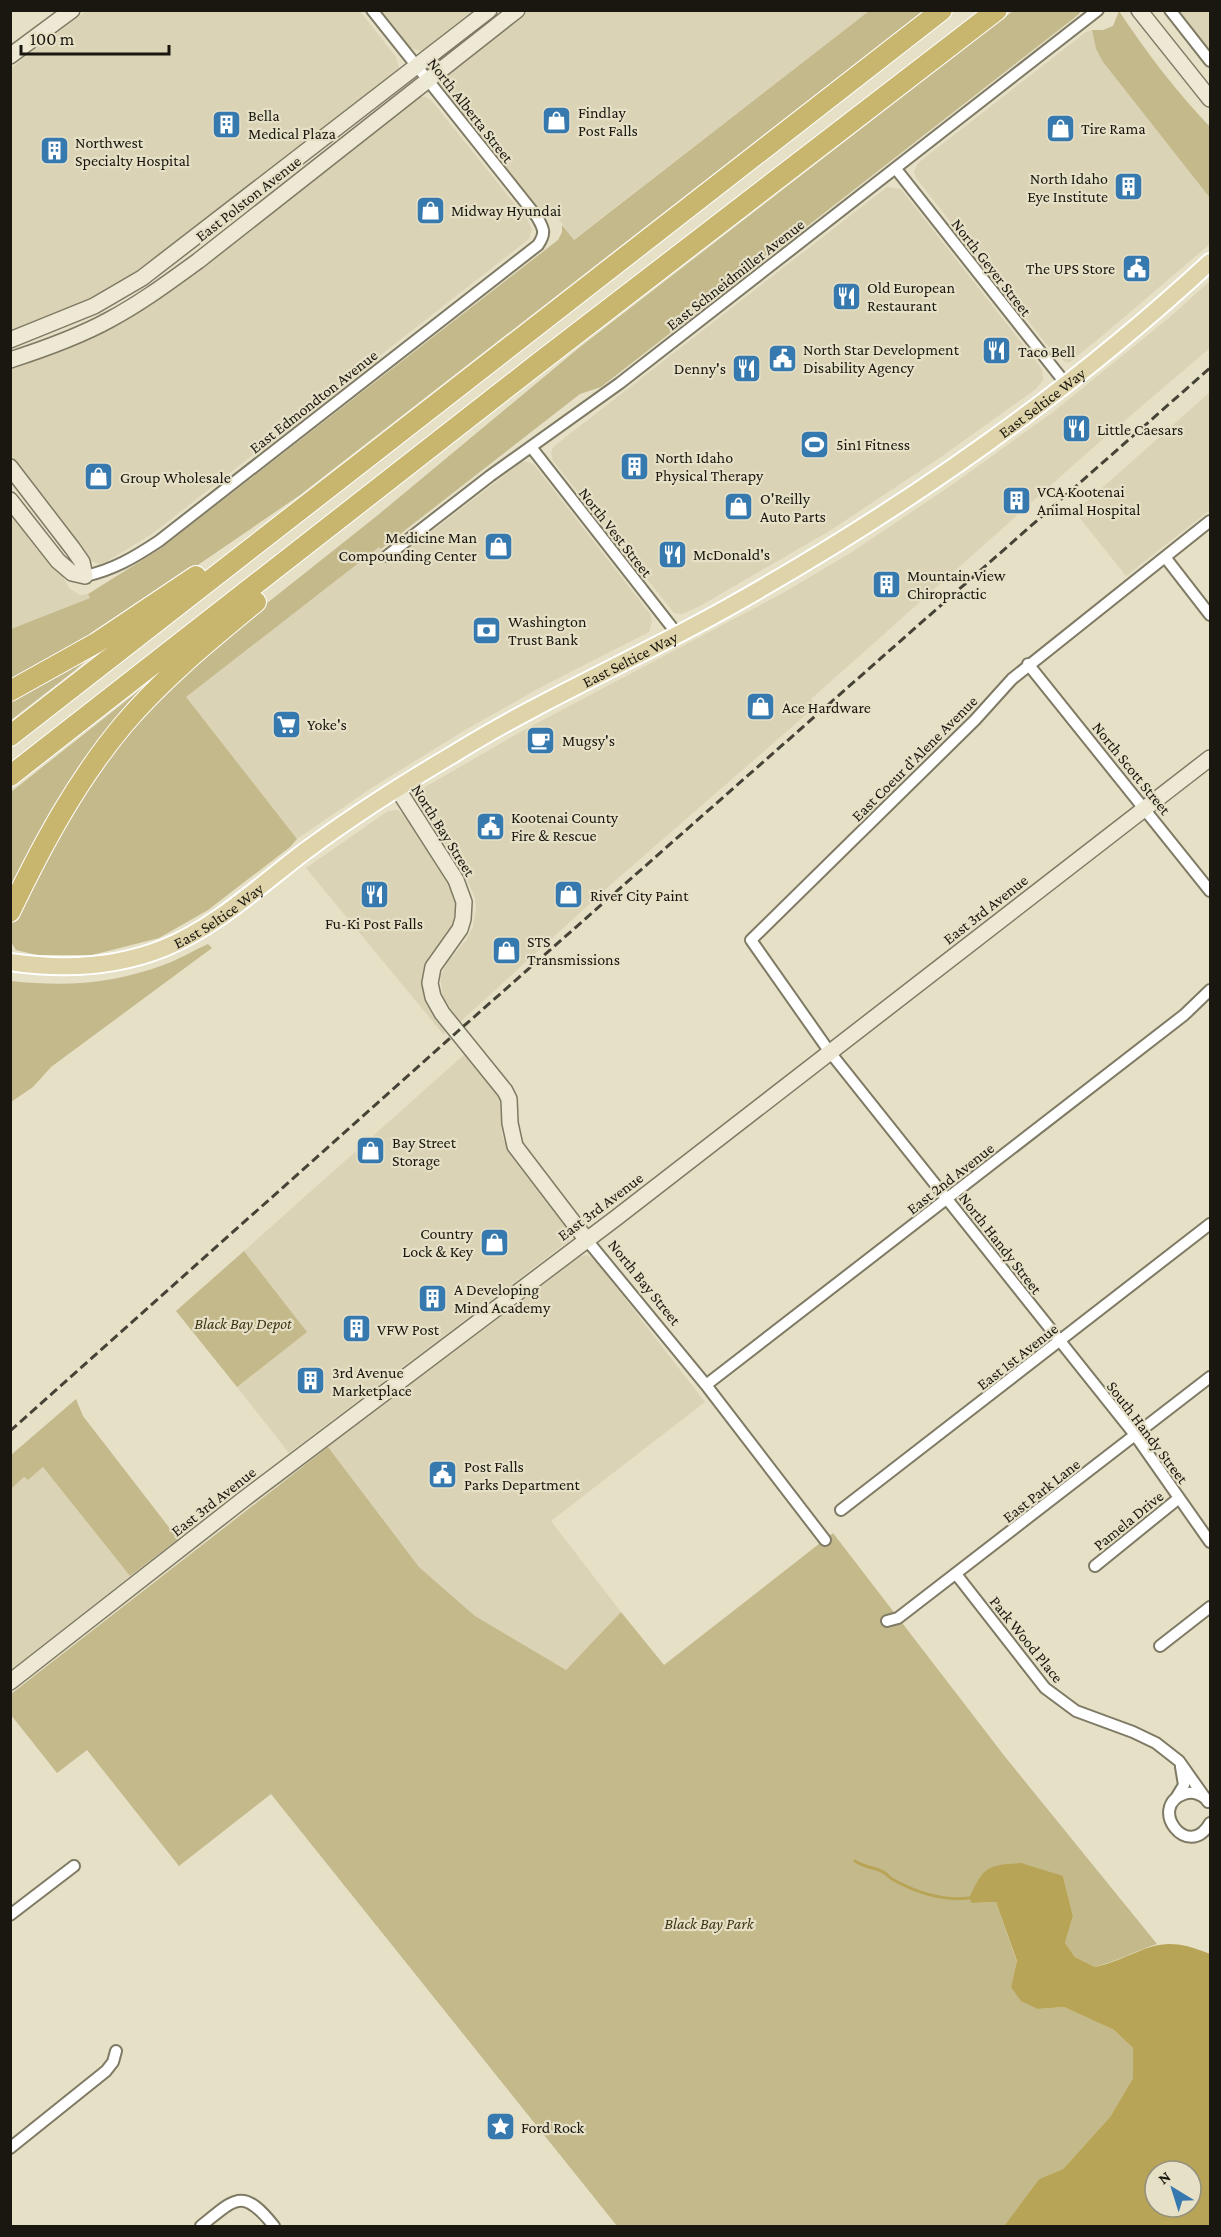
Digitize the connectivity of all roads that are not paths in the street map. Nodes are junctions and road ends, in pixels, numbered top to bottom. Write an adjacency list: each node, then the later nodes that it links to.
1 (72, 10): 10 (street)
2 (372, 10): 12 (street, North Alberta Street)
3 (489, 10): 12 (street, East Polston Avenue)
4 (517, 10): 13 (street, East Polston Avenue)
5 (942, 10): 24 (highway)
6 (997, 10): 20 (highway)
7 (1098, 10): 15 (street, East Schneidmiller Avenue)
8 (1170, 10): 11 (street)
9 (1140, 11): 14 (street)
10 (10, 56)
11 (1210, 61)
12 (417, 66): 13 (street, North Alberta Street); 18 (street, East Polston Avenue)
13 (428, 80): 16 (street, North Alberta Street); 19 (street, East Polston Avenue)
14 (1210, 99)
15 (896, 169): 21 (street, North Geyer Street); 22 (street, East Schneidmiller Avenue)
16 (544, 229): 29 (street, East Edmondton Avenue)
17 (1210, 262): 21 (main road, East Seltice Way)
18 (10, 340)
19 (10, 360)
20 (536, 365): 36 (highway); 40 (highway)
21 (1066, 384): 31 (main road, East Seltice Way)
22 (531, 447): 27 (street, East Schneidmiller Avenue); 31 (street, North Vest Street)
23 (10, 467): 29 (street)
24 (332, 485): 33 (highway); 34 (highway)
25 (10, 500): 29 (street)
26 (1210, 521): 28 (street, East Coeur d'Alene Avenue)
27 (387, 556)
28 (1165, 557): 30 (street); 32 (street, East Coeur d'Alene Avenue)
29 (85, 576)
30 (1210, 615)
31 (678, 635): 37 (main road, East Seltice Way)
32 (1029, 664): 38 (street, North Scott Street); 43 (street, East Coeur d'Alene Avenue)
33 (10, 691)
34 (10, 736)
35 (1210, 758): 38 (street, East 3rd Avenue)
36 (10, 776)
37 (397, 788): 41 (main road, East Seltice Way); 46 (street, North Bay Street)
38 (1145, 809): 39 (street, North Scott Street); 43 (street, East 3rd Avenue)
39 (1210, 891)
40 (10, 912)
41 (10, 962)
42 (1210, 990): 44 (street, East 2nd Avenue)
43 (830, 1051): 44 (street, North Handy Street); 46 (street, East 3rd Avenue)
44 (947, 1199): 47 (street, North Handy Street); 49 (street, East 2nd Avenue)
45 (1210, 1224): 47 (street, East 1st Avenue)
46 (586, 1239): 49 (street, North Bay Street); 60 (street, East 3rd Avenue)
47 (1060, 1341): 50 (street, South Handy Street); 52 (street, East 1st Avenue)
48 (1210, 1377): 50 (street, East Park Lane)
49 (705, 1385): 53 (street, North Bay Street)
50 (1135, 1435): 51 (street, South Handy Street); 56 (street, East Park Lane)
51 (1179, 1498): 54 (street, South Handy Street); 55 (street, Pamela Drive)
52 (841, 1510)
53 (825, 1540)
54 (1210, 1542)
55 (1095, 1566)
56 (956, 1574): 58 (street, East Park Lane); 61 (street, Park Wood Place)
57 (1210, 1607): 59 (street)
58 (887, 1621)
59 (1160, 1646)
60 (10, 1682)
61 (1179, 1761): 62 (street); 63 (street, Park Wood Place)
62 (1176, 1798): 63 (street, Park Wood Place); 64 (street)
63 (1209, 1804)
64 (1210, 1823)
65 (74, 1866): 66 (street)
66 (10, 1915)
67 (116, 2051): 68 (street)
68 (10, 2148)
69 (201, 2226): 70 (street)
70 (274, 2226)

